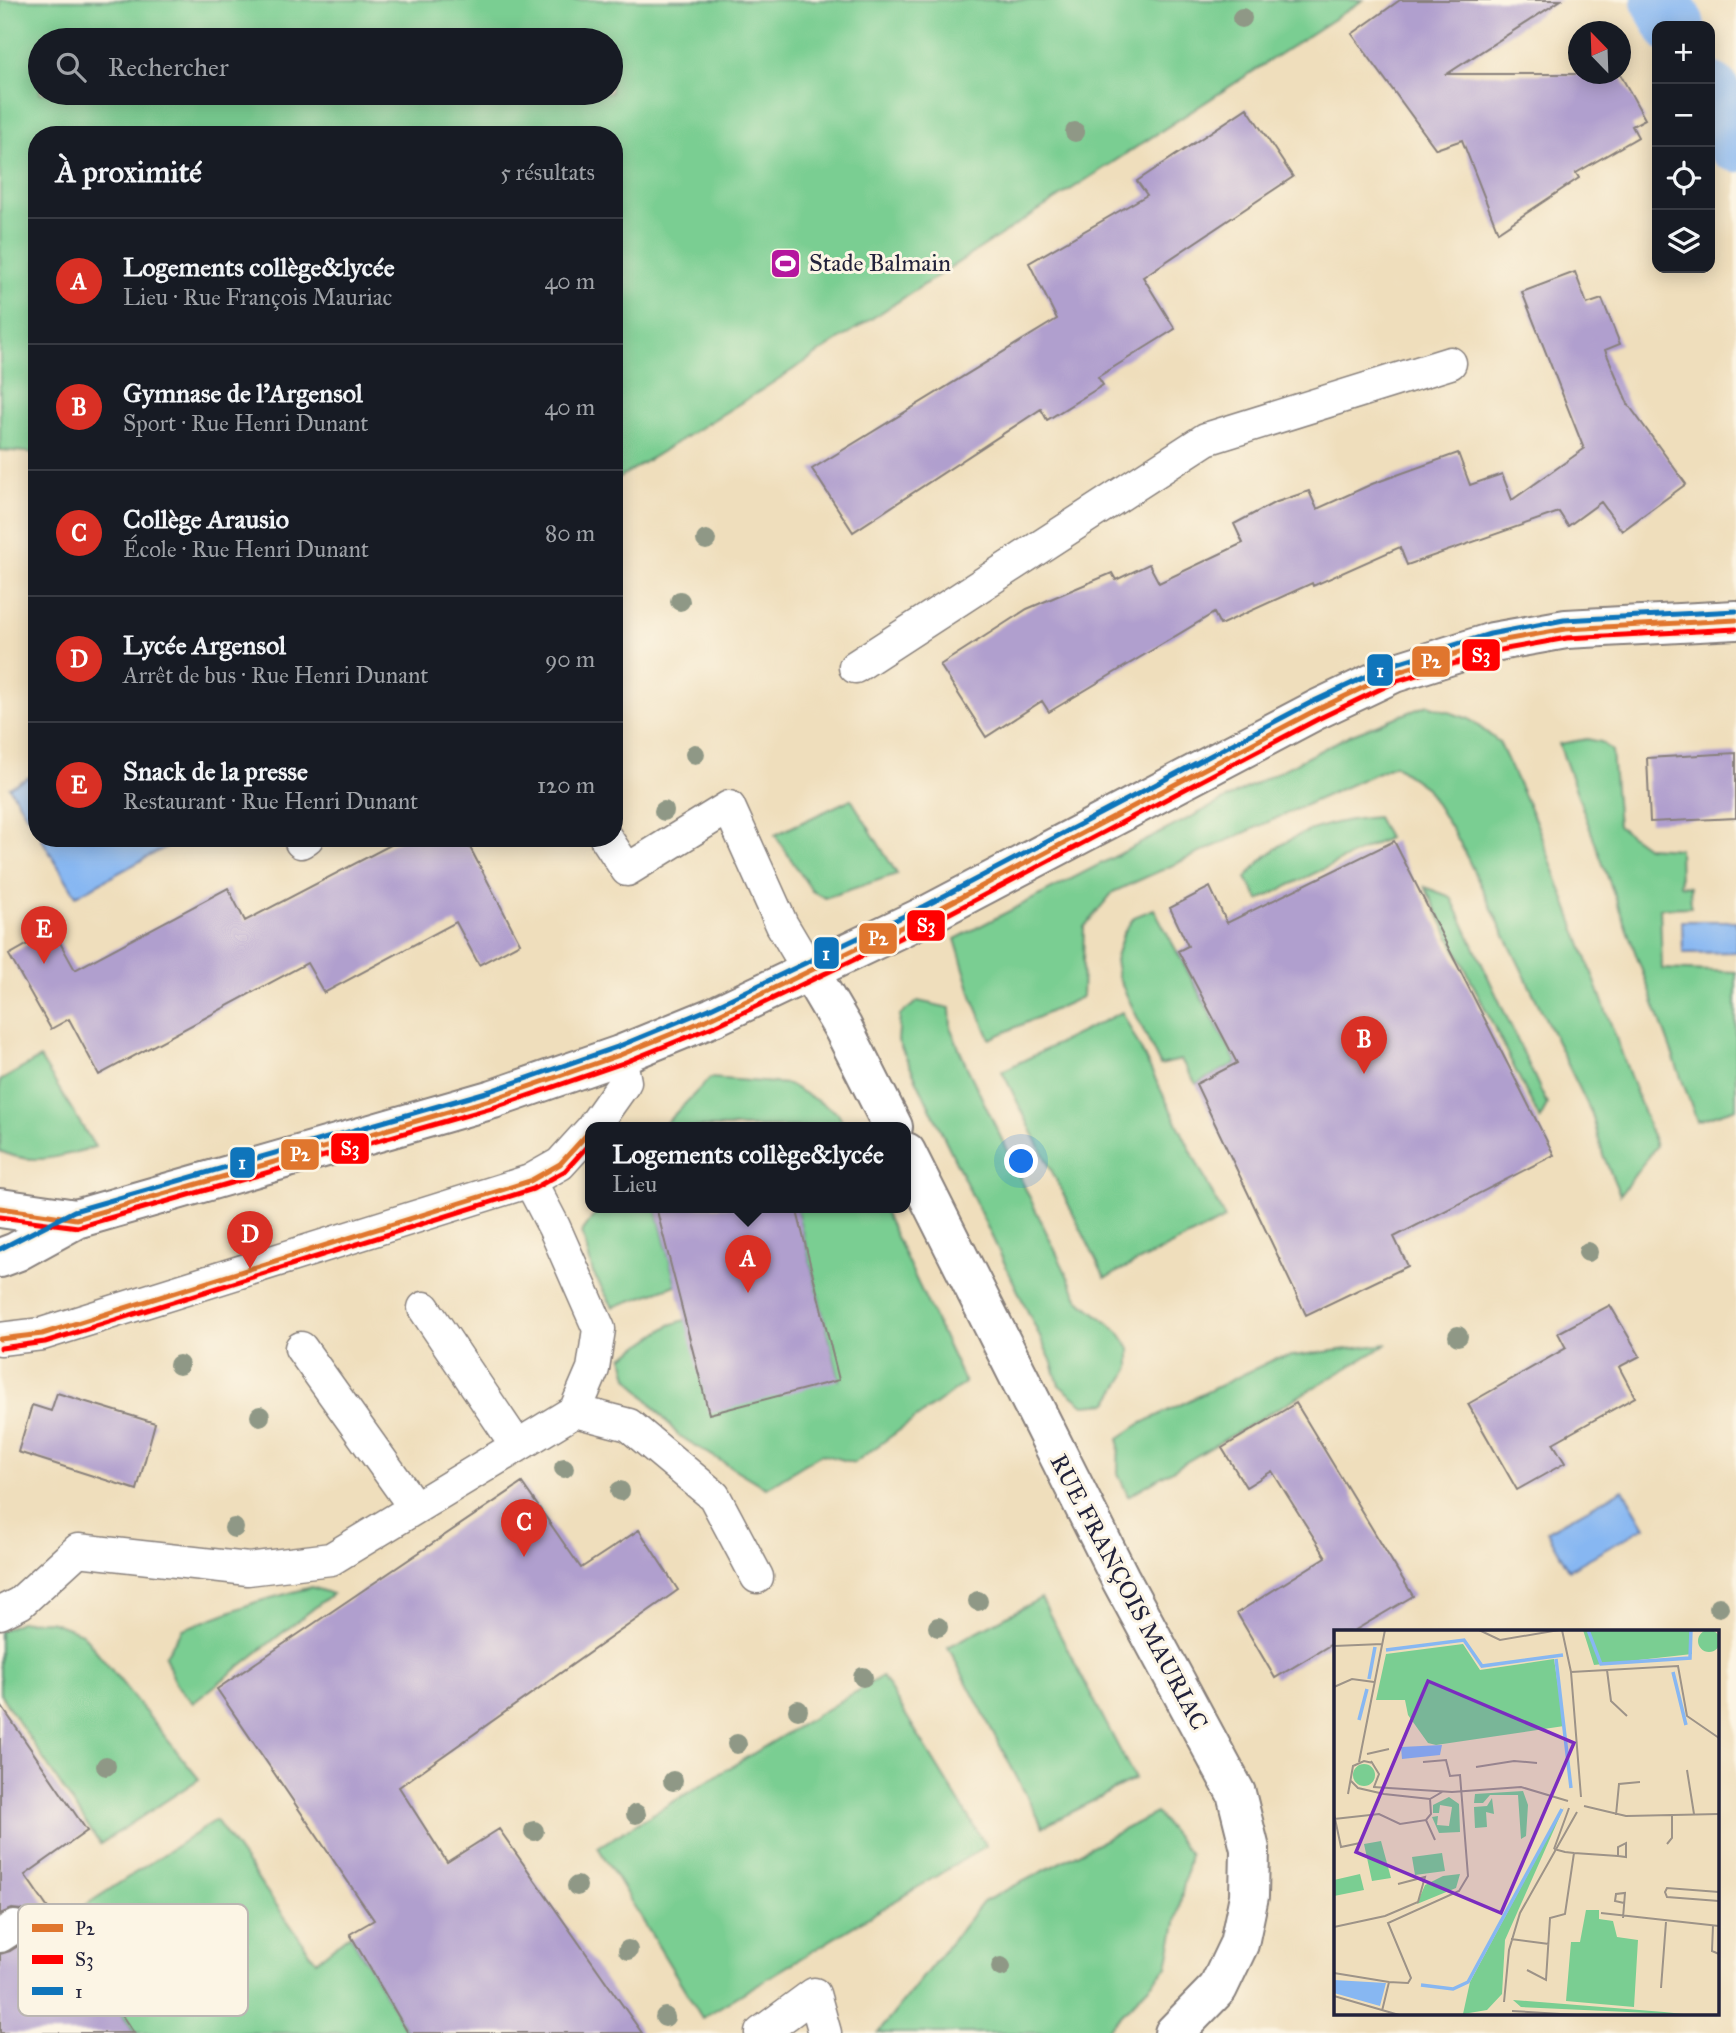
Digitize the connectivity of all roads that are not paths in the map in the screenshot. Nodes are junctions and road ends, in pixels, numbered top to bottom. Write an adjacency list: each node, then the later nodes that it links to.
1 (1450, 363): 3 (lane)
2 (1736, 620): 5 (street)
3 (855, 667)
4 (612, 847): 5 (lane)
5 (810, 972): 6 (street); 8 (street)
6 (620, 1055): 7 (lane); 13 (street)
7 (597, 1122)
8 (890, 1122)
9 (585, 1137): 11 (lane)
10 (911, 1164): 25 (street, RUE FRANÇOIS MAURIAC)
11 (530, 1181): 16 (lane); 18 (lane)
12 (0, 1208): 13 (street)
13 (76, 1219): 14 (street)
14 (0, 1258)
15 (424, 1308): 19 (lane)
16 (0, 1339)
17 (301, 1348): 20 (lane)
18 (575, 1411): 19 (lane); 21 (lane)
19 (517, 1446): 20 (lane)
20 (415, 1508): 22 (lane)
21 (757, 1577)
22 (0, 1613)
23 (761, 2033): 24 (lane)
24 (825, 2033)
25 (1174, 2033)

